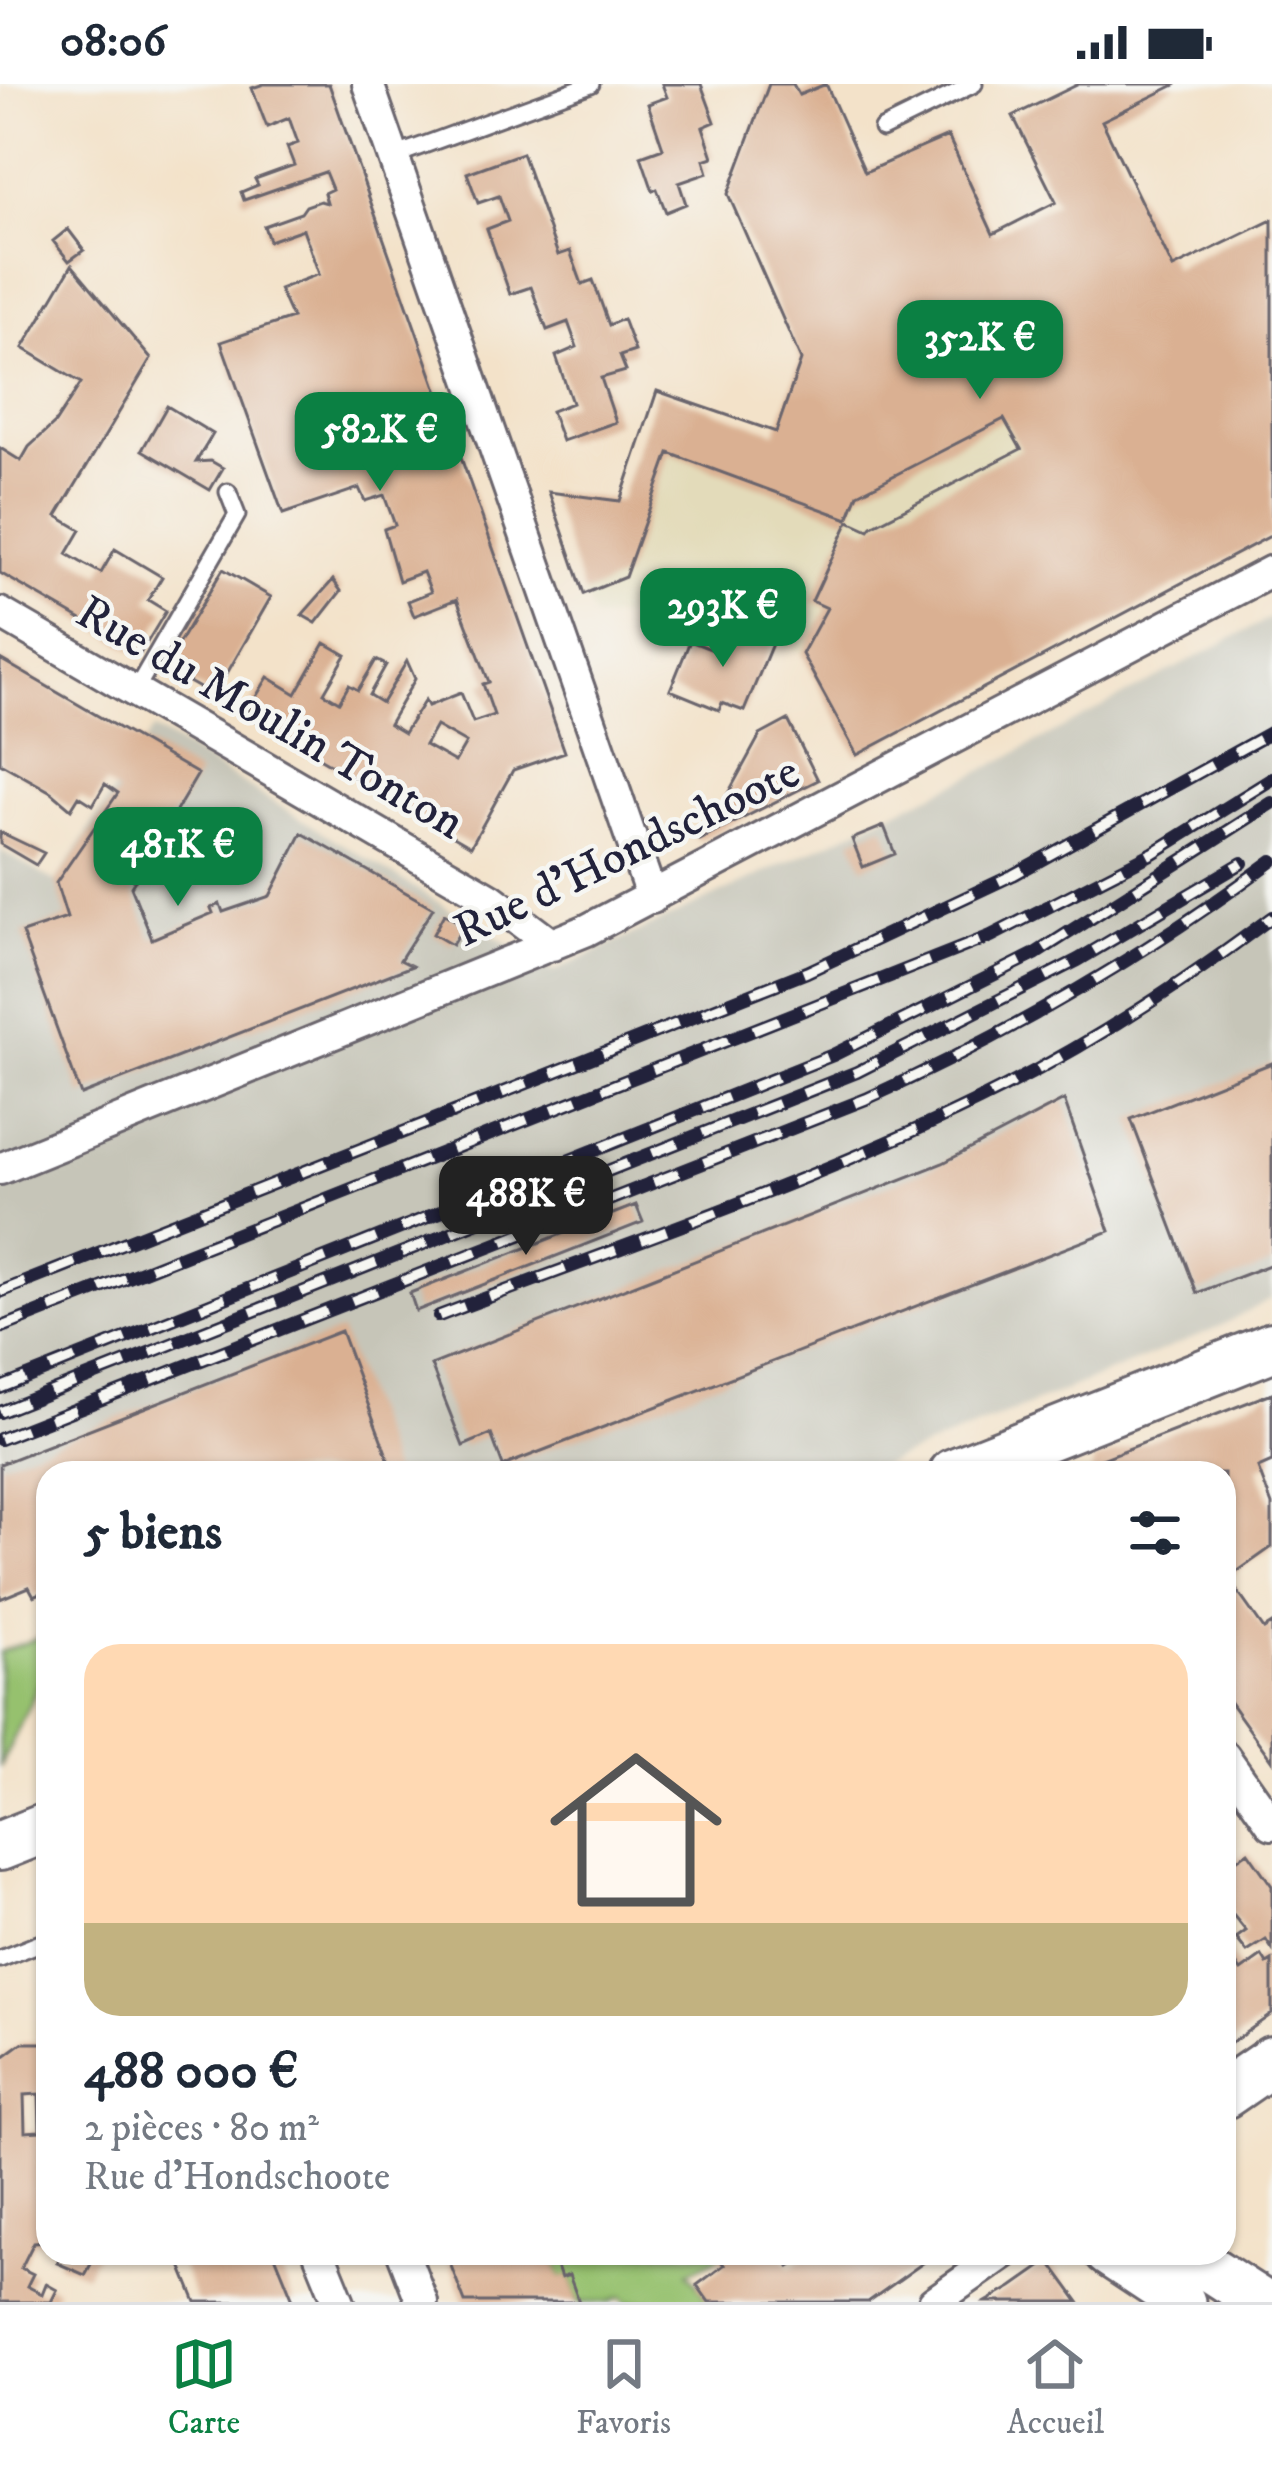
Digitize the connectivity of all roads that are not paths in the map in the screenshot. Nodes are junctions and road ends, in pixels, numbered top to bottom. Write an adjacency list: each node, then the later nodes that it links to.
1 (368, 84): 5 (street)
2 (591, 84): 5 (lane)
3 (974, 84): 4 (lane)
4 (882, 129)
5 (394, 156): 10 (street)
6 (228, 492): 9 (lane)
7 (1272, 571): 10 (street, Rue d'Hondschoote)
8 (0, 613): 9 (street, Rue du Moulin Tonton)
9 (135, 692): 11 (street, Rue du Moulin Tonton)
10 (652, 898): 11 (street, Rue d'Hondschoote)
11 (552, 945): 12 (street, Rue d'Hondschoote)
12 (0, 1168)
13 (1272, 1347): 14 (main road)
14 (1023, 1461)
15 (1236, 1773): 16 (street)
16 (1272, 1824)
17 (36, 1832): 18 (main road)
18 (0, 1846)
19 (36, 1944): 20 (lane)
20 (0, 1958)
21 (1272, 2061): 22 (main road)
22 (1236, 2086)
23 (324, 2265): 28 (street)
24 (408, 2265): 29 (street)
25 (987, 2265): 30 (street)
26 (1126, 2265): 31 (main road)
27 (1204, 2265): 32 (main road)
28 (338, 2302)
29 (422, 2302)
30 (934, 2302)
31 (1182, 2302)
32 (1261, 2302)

